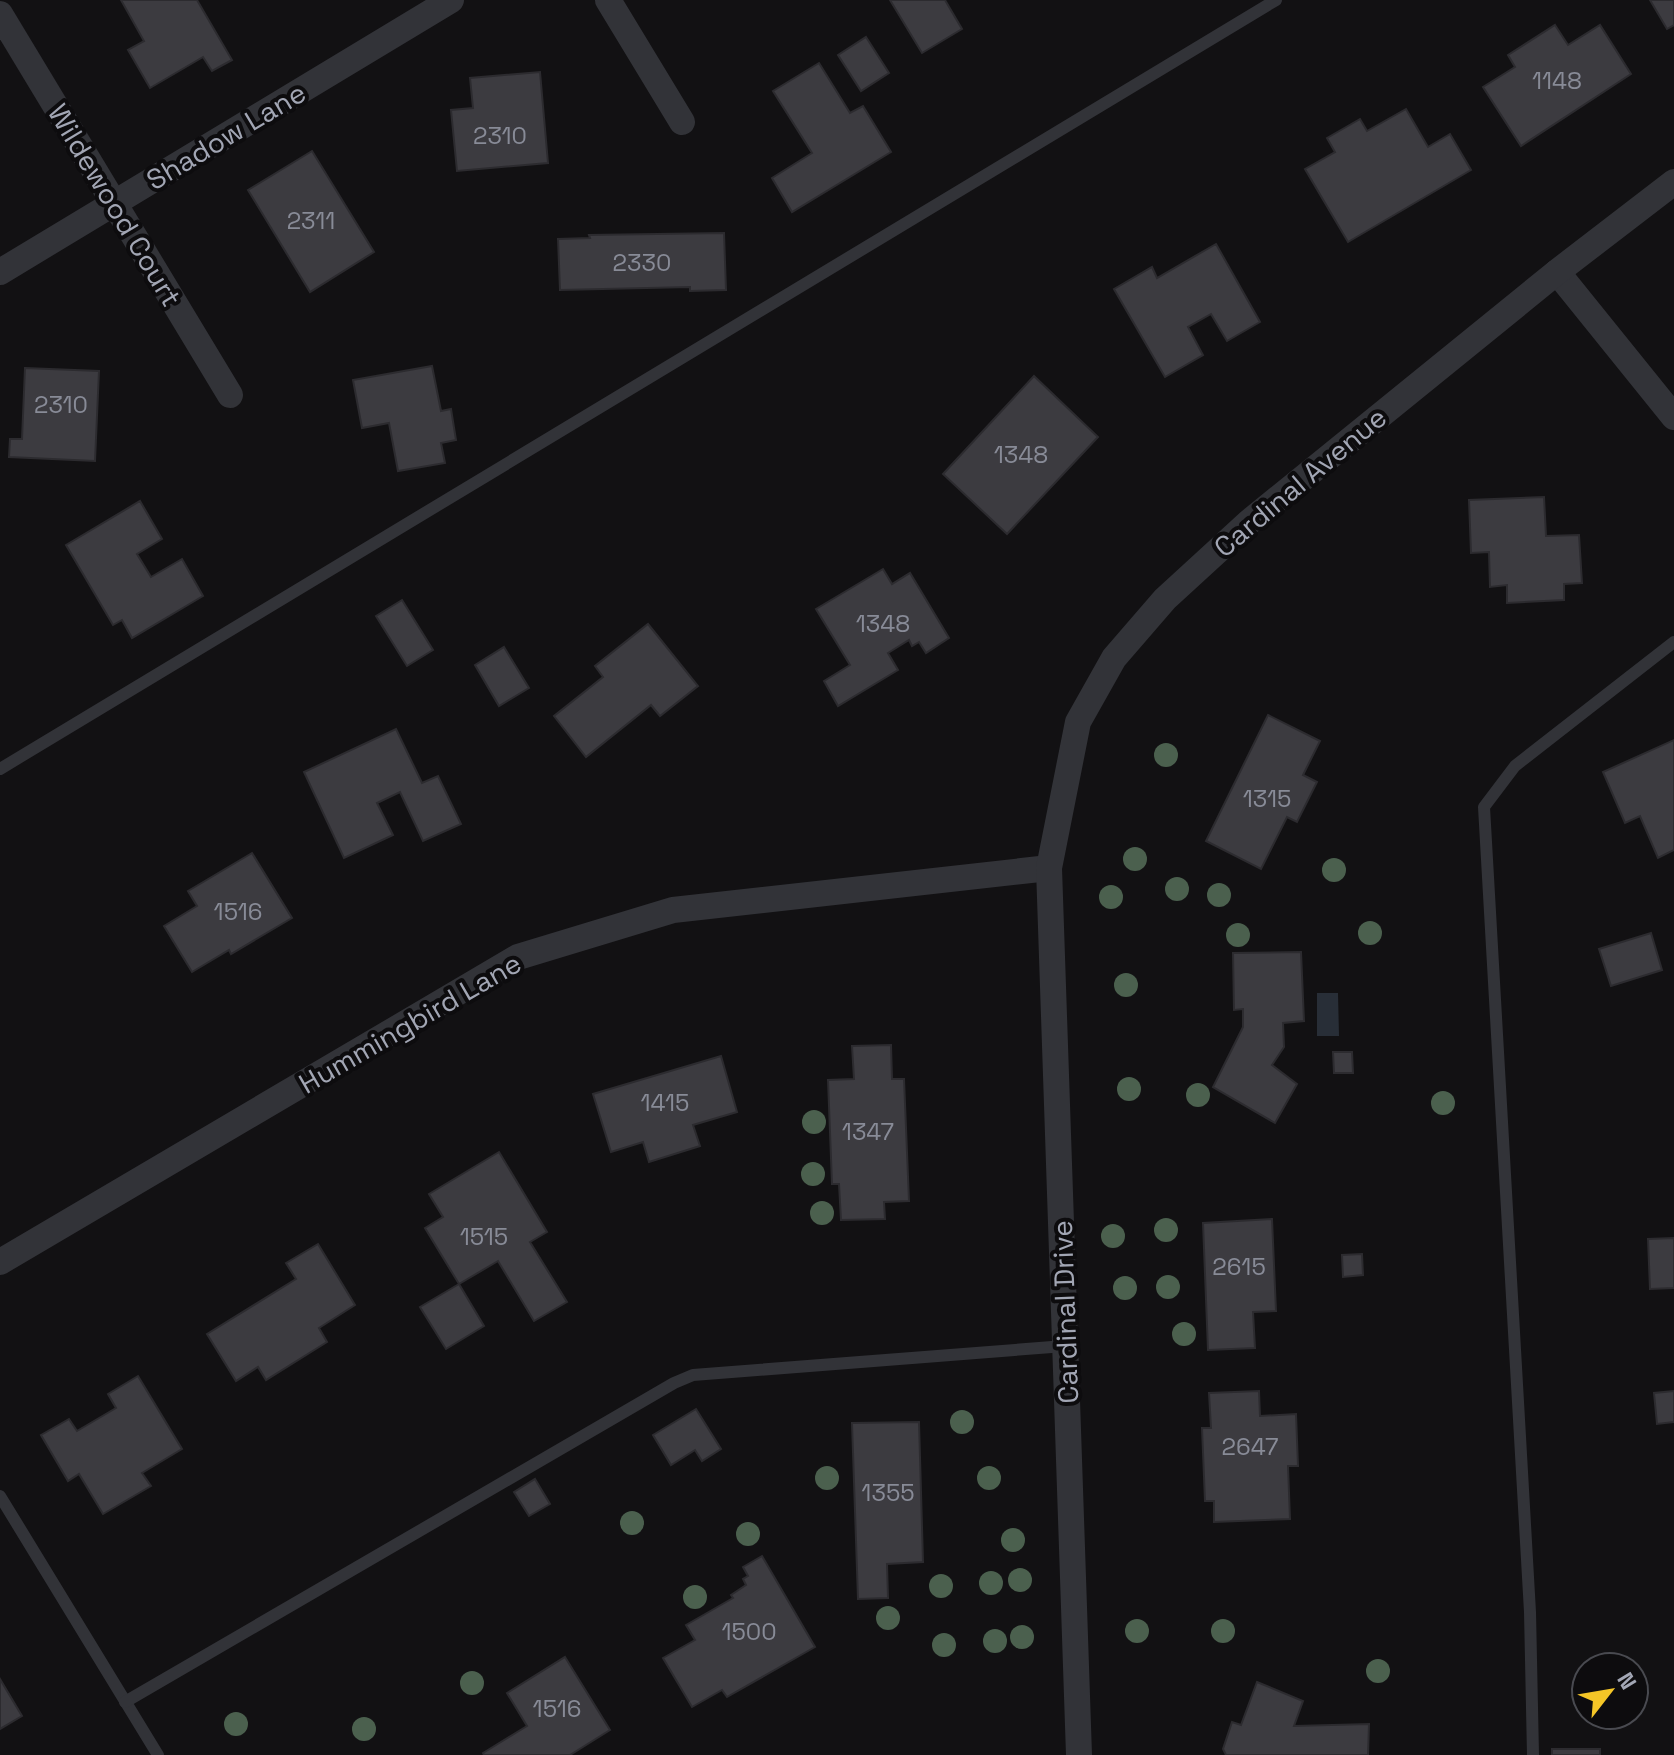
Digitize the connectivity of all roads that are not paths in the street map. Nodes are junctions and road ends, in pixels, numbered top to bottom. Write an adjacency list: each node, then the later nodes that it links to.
1 (451, 0): 7 (street, Shadow Lane)
2 (608, 0): 5 (street)
3 (1276, 0): 13 (lane)
4 (0, 14): 7 (street, Wildewood Court)
5 (682, 122)
6 (1674, 182): 9 (street, Cardinal Avenue)
7 (114, 203): 8 (street, Shadow Lane); 10 (street, Wildewood Court)
8 (0, 272)
9 (1557, 272): 11 (street); 14 (street, Cardinal Avenue)
10 (230, 395)
11 (1674, 417)
12 (1674, 642): 21 (lane)
13 (0, 769)
14 (1049, 868): 15 (street, Hummingbird Lane); 16 (street, Cardinal Drive)
15 (0, 1262)
16 (1066, 1346): 18 (lane); 20 (street, Cardinal Drive)
17 (0, 1496): 18 (lane)
18 (125, 1702): 19 (lane)
19 (158, 1755)
20 (1079, 1755)
21 (1533, 1755)

